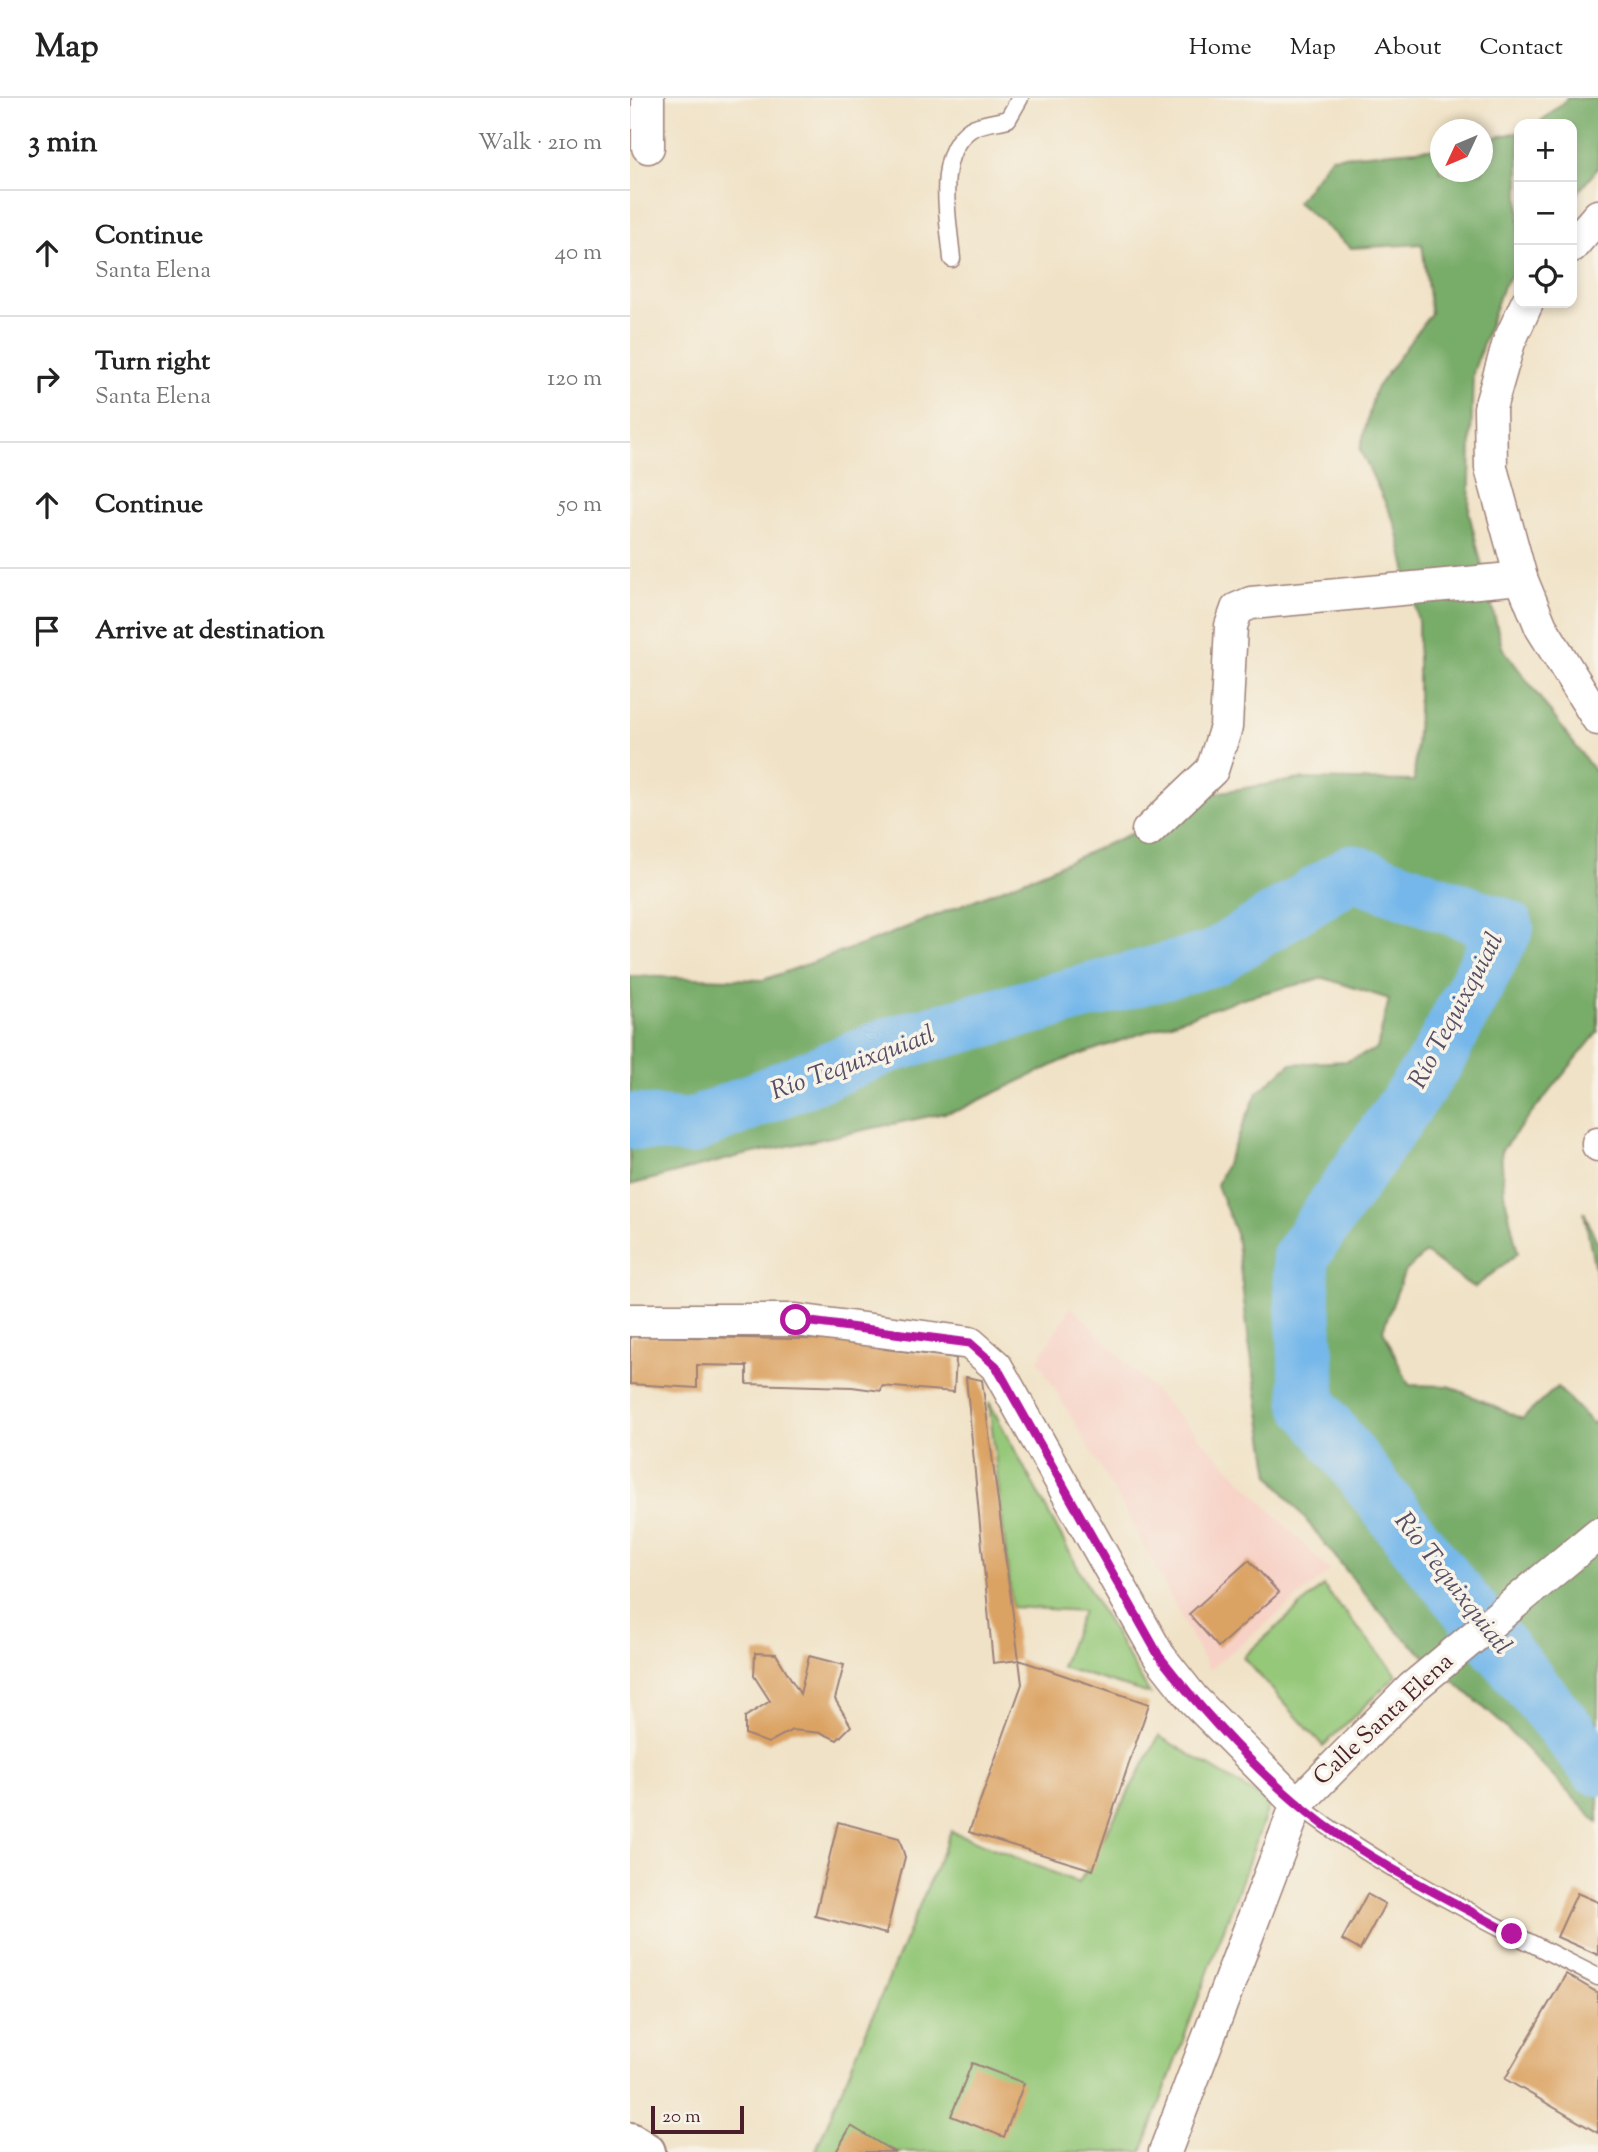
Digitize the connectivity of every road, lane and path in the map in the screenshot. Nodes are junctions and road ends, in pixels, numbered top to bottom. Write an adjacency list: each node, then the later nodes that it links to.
1 (648, 98): 3 (street)
2 (1020, 98): 6 (lane)
3 (648, 147)
4 (1598, 216): 5 (street)
5 (1573, 245)
6 (952, 259)
7 (1525, 308): 8 (street)
8 (1521, 578): 9 (street); 10 (street)
9 (1598, 719)
10 (1148, 831)
11 (630, 1320): 13 (street)
12 (1598, 1534): 13 (street, Calle Santa Elena)
13 (1297, 1804): 14 (lane); 17 (street, Calle Santa Elena)
14 (1598, 1977)
15 (630, 2142): 16 (main road)
16 (646, 2152)
17 (1165, 2152)

